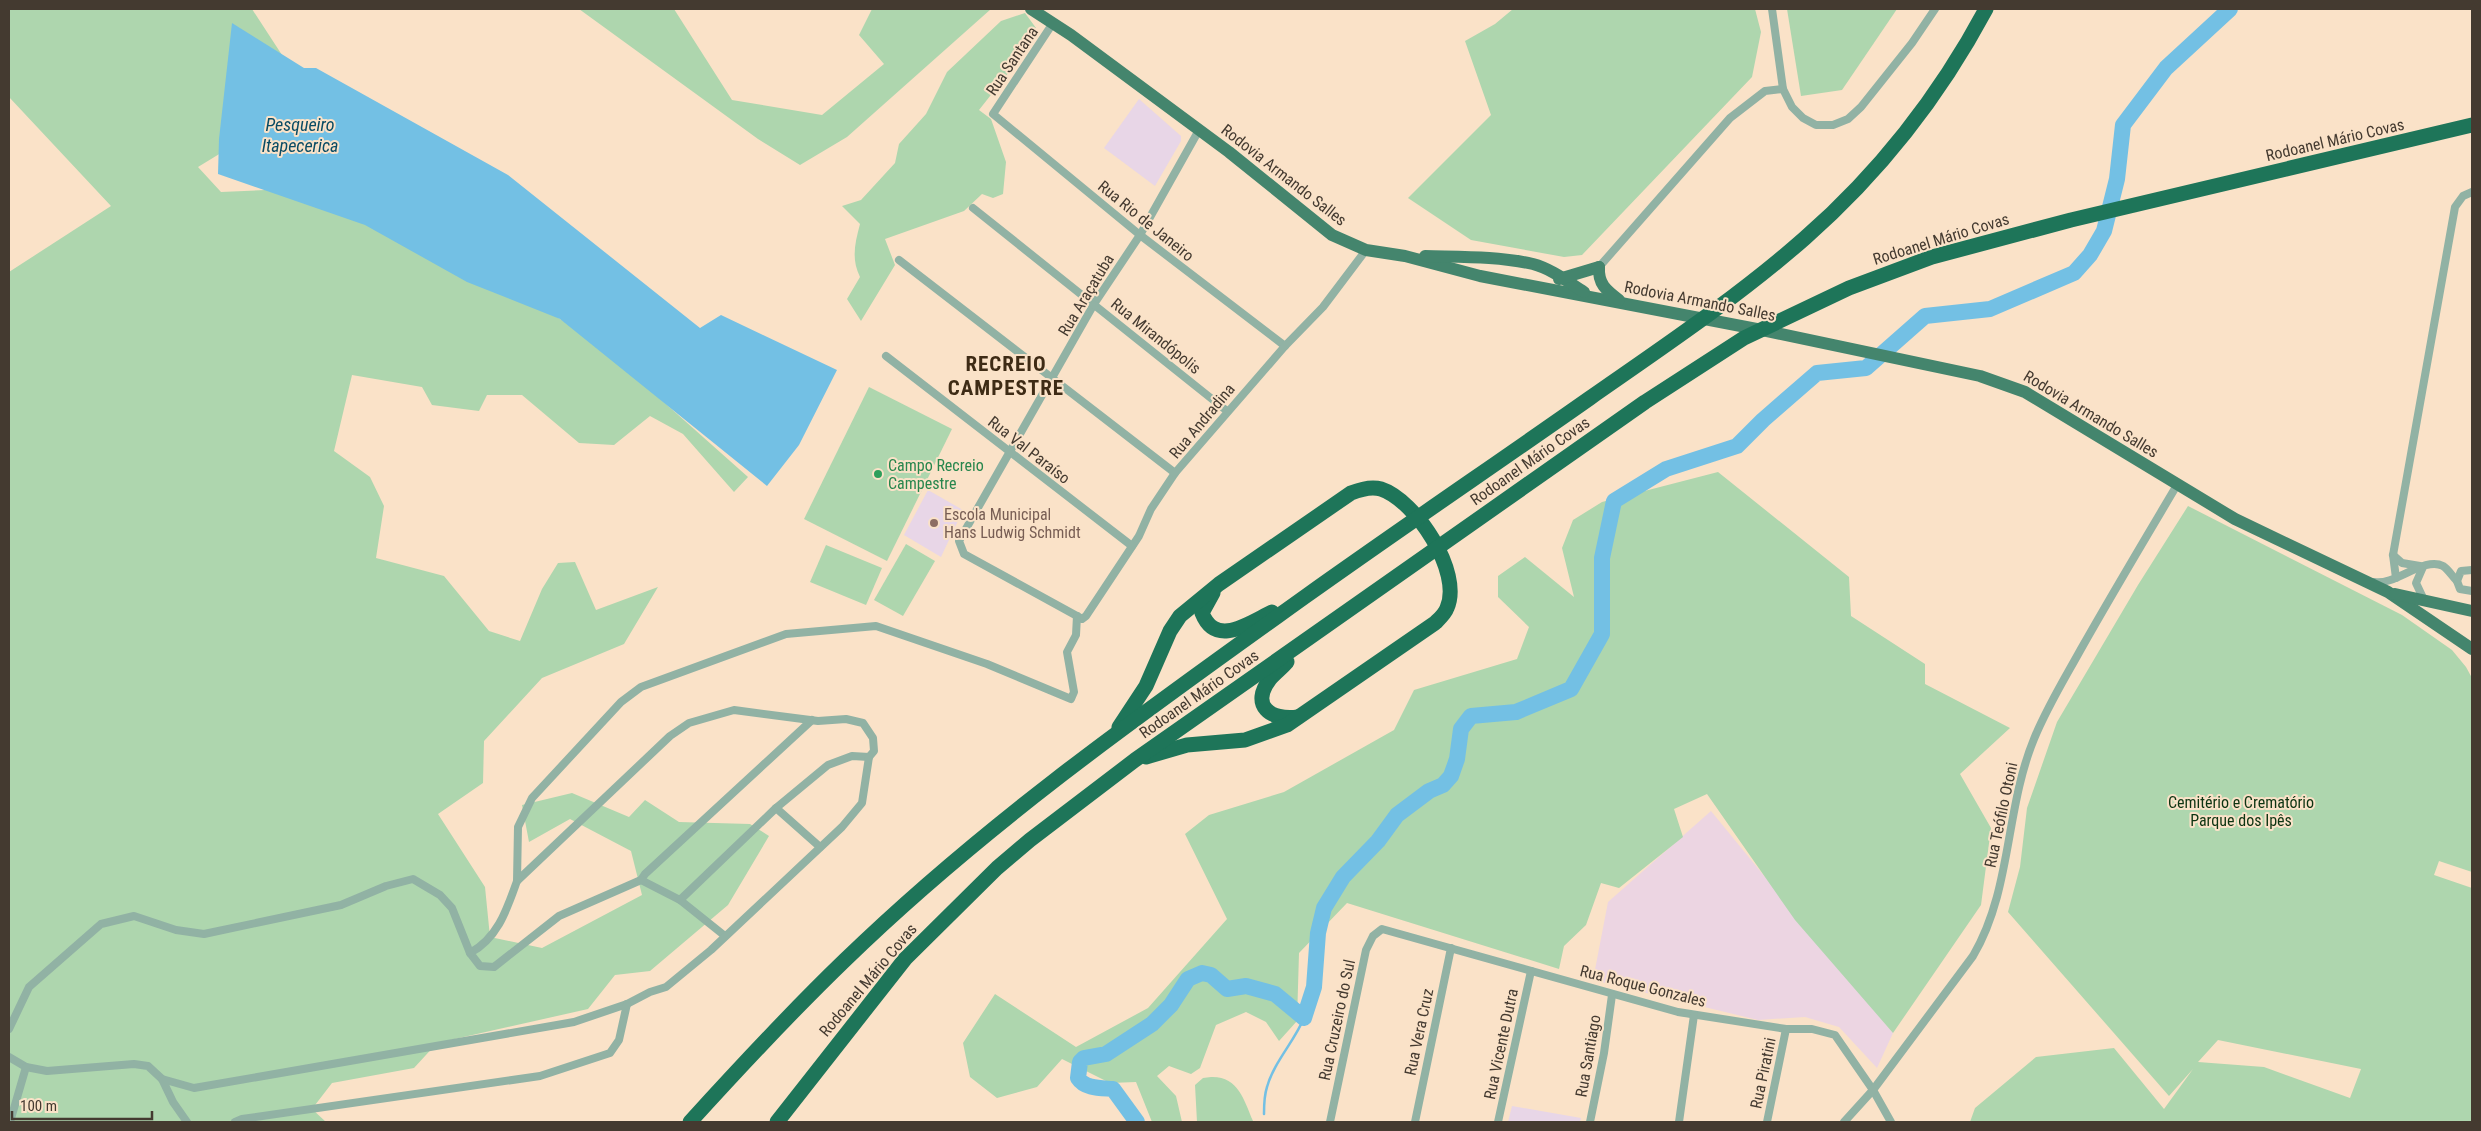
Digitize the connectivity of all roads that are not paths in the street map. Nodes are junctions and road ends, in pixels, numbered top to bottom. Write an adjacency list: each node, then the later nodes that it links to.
1 (1031, 9): 5 (main road, Rodovia Armando Salles)
2 (1772, 9): 6 (street)
3 (1935, 9): 6 (street)
4 (1986, 9): 43 (highway, Rodoanel Mário Covas)
5 (1053, 23): 7 (street, Rua Santana); 9 (main road, Rodovia Armando Salles)
6 (1783, 88): 16 (street)
7 (993, 114): 12 (street, Rua Rio de Janeiro)
8 (2472, 125): 47 (highway, Rodoanel Mário Covas)
9 (1199, 130): 12 (street, Rua Araçatuba); 13 (main road, Rodovia Armando Salles)
10 (2472, 192): 32 (street)
11 (973, 208): 23 (street, Rua Mirandópolis)
12 (1140, 235): 23 (street, Rua Araçatuba); 24 (street, Rua Rio de Janeiro)
13 (1366, 250): 14 (main road, Rodovia Armando Salles); 24 (street, Rua Andradina)
14 (1405, 256): 17 (main road); 19 (main road, Rodovia Armando Salles)
15 (899, 260): 26 (street)
16 (1600, 267): 17 (main road); 18 (main road); 22 (main road)
17 (1562, 278): 19 (main road); 20 (main road)
18 (1588, 280): 20 (main road); 21 (main road)
19 (1540, 287): 20 (main road); 21 (main road, Rodovia Armando Salles)
20 (1576, 287): 21 (main road)
21 (1595, 297): 22 (main road, Rodovia Armando Salles)
22 (1620, 302): 30 (main road, Rodovia Armando Salles)
23 (1094, 304): 26 (street, Rua Araçatuba); 27 (street, Rua Mirandópolis)
24 (1285, 346): 27 (street, Rua Andradina)
25 (886, 356): 28 (street, Rua Val Paraíso)
26 (1052, 379): 28 (street, Rua Araçatuba); 29 (street)
27 (1227, 411): 29 (street, Rua Andradina)
28 (1011, 452): 31 (street, Rua Val Paraíso); 46 (street, Rua Araçatuba)
29 (1175, 473): 31 (street, Rua Andradina)
30 (2177, 485): 38 (main road, Rodovia Armando Salles); 72 (street, Rua Teófilo Otoni)
31 (1132, 546): 46 (street, Rua Andradina)
32 (2393, 555): 33 (street); 37 (street)
33 (2423, 567): 34 (street); 37 (street); 44 (street)
34 (2447, 570): 36 (street); 39 (street)
35 (2472, 570): 36 (street)
36 (2461, 571): 39 (street)
37 (2396, 578): 38 (street)
38 (2360, 579): 41 (main road, Rodovia Armando Salles)
39 (2457, 581): 42 (street)
40 (1219, 584): 43 (highway); 49 (highway); 51 (highway)
41 (2388, 592): 44 (main road, Rodovia Armando Salles); 48 (main road, Rodovia Armando Salles)
42 (2471, 593)
43 (1305, 597): 51 (highway, Rodoanel Mário Covas)
44 (2424, 600): 45 (main road, Rodovia Armando Salles)
45 (2472, 611)
46 (1077, 616): 57 (street)
47 (1317, 633): 49 (highway); 53 (highway, Rodoanel Mário Covas)
48 (2472, 649)
49 (1302, 716): 53 (highway)
50 (812, 720): 52 (street); 56 (street); 57 (street)
51 (1114, 735): 76 (highway, Rodoanel Mário Covas)
52 (869, 757): 54 (street); 55 (street)
53 (1135, 760): 77 (highway, Rodoanel Mário Covas)
54 (776, 808): 55 (street); 58 (street)
55 (820, 847): 60 (street)
56 (641, 880): 58 (street); 62 (street)
57 (517, 881): 62 (street)
58 (680, 900): 60 (street)
59 (1382, 929): 61 (street, Rua Roque Gonzales); 78 (street, Rua Cruzeiro do Sul)
60 (725, 936): 65 (street)
61 (1451, 948): 63 (street, Rua Roque Gonzales); 79 (street, Rua Vera Cruz)
62 (470, 953): 67 (street)
63 (1531, 971): 64 (street, Rua Roque Gonzales); 80 (street, Rua Vicente Dutra)
64 (1612, 995): 66 (street, Rua Roque Gonzales); 81 (street, Rua Santiago)
65 (627, 1004): 71 (street); 75 (street)
66 (1694, 1015): 68 (street, Rua Roque Gonzales); 82 (street)
67 (9, 1029)
68 (1786, 1029): 72 (street, Rua Roque Gonzales); 83 (street, Rua Piratini)
69 (9, 1056): 70 (street)
70 (26, 1067): 71 (street); 73 (street)
71 (162, 1079): 74 (street)
72 (1873, 1090): 84 (street, Rua Teófilo Otoni); 85 (street, Rua Roque Gonzales)
73 (10, 1122)
74 (186, 1122)
75 (235, 1122)
76 (690, 1122)
77 (777, 1122)
78 (1330, 1122)
79 (1415, 1122)
80 (1498, 1122)
81 (1590, 1122)
82 (1679, 1122)
83 (1767, 1122)
84 (1844, 1122)
85 (1891, 1122)

